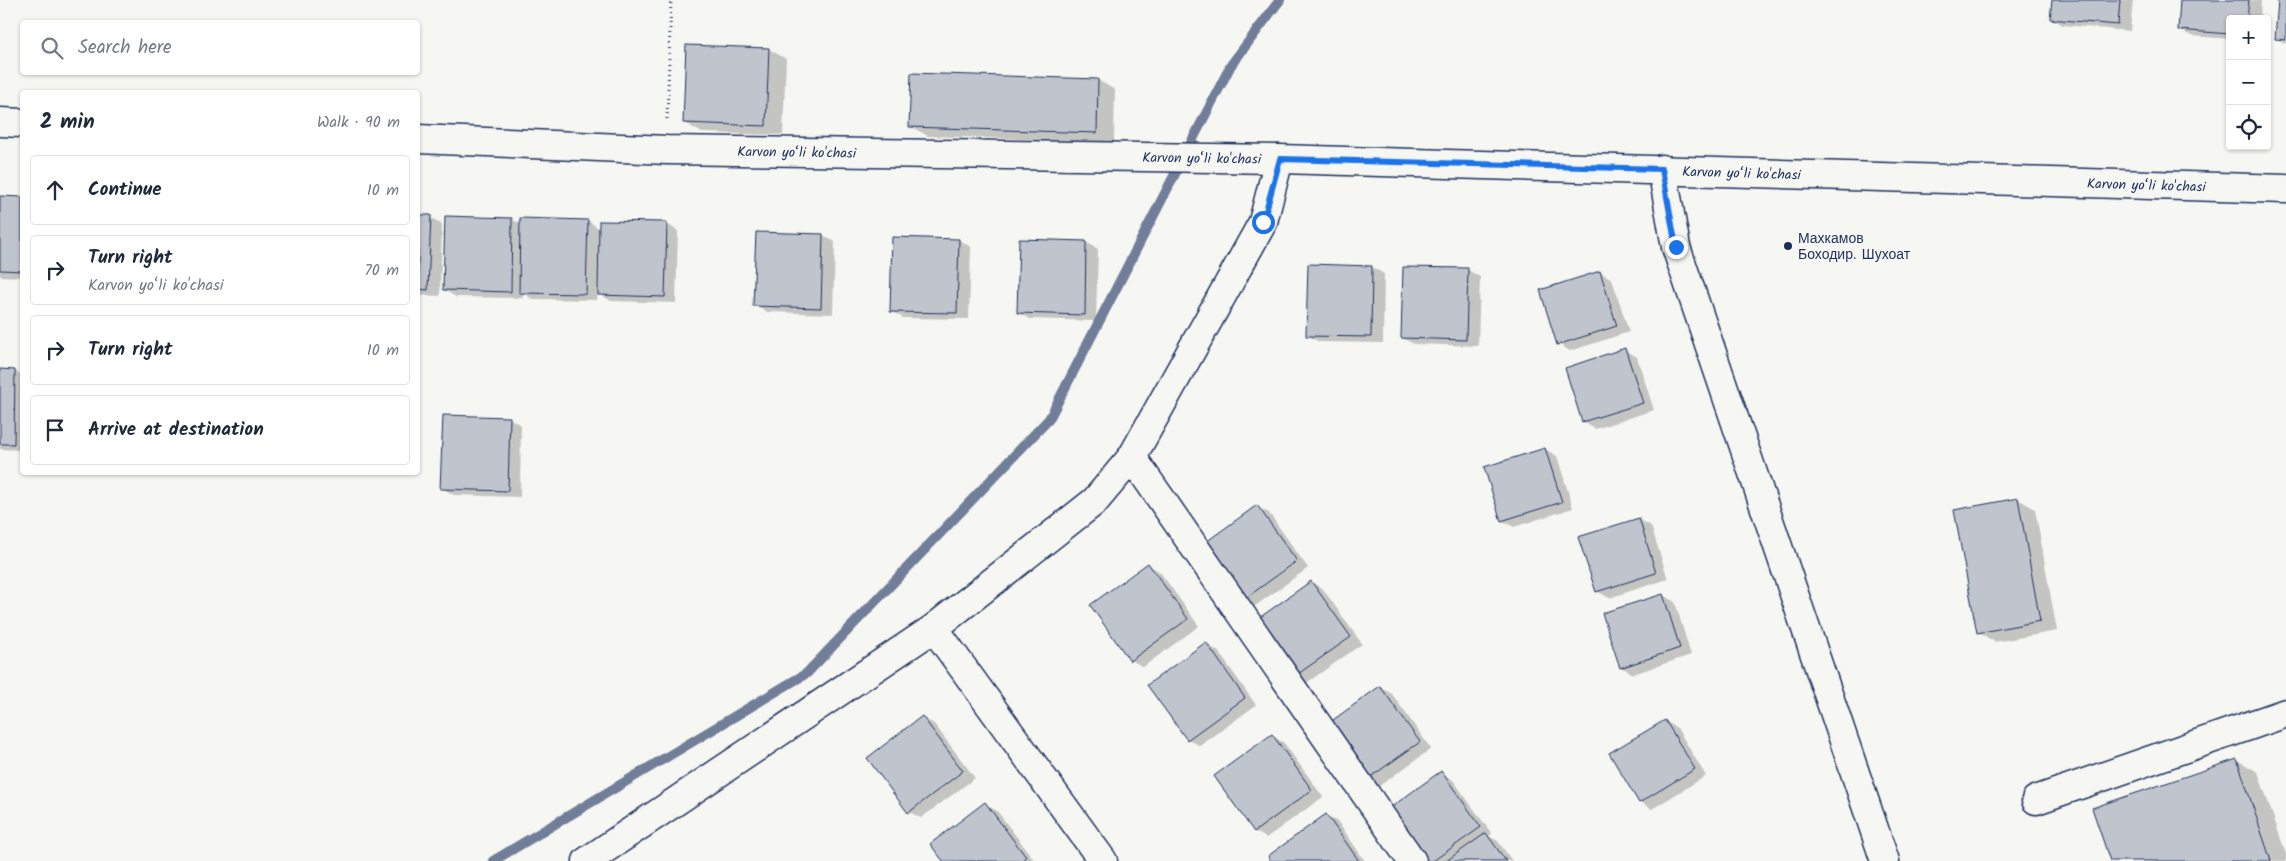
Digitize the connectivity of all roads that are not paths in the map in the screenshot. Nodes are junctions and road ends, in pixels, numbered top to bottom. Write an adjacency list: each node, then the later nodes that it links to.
1 (0, 122): 2 (street)
2 (20, 123)
3 (420, 139): 4 (street, Karvon yo‘li ko'chasi)
4 (1280, 159): 5 (street, Karvon yo‘li ko'chasi); 7 (street)
5 (1662, 169): 6 (street, Karvon yo‘li ko'chasi); 14 (street)
6 (2286, 189)
7 (1132, 457): 8 (street); 13 (street)
8 (934, 628): 11 (street); 12 (street)
9 (2286, 713): 10 (street)
10 (2036, 800)
11 (586, 861)
12 (1103, 861)
13 (1412, 861)
14 (1885, 861)

